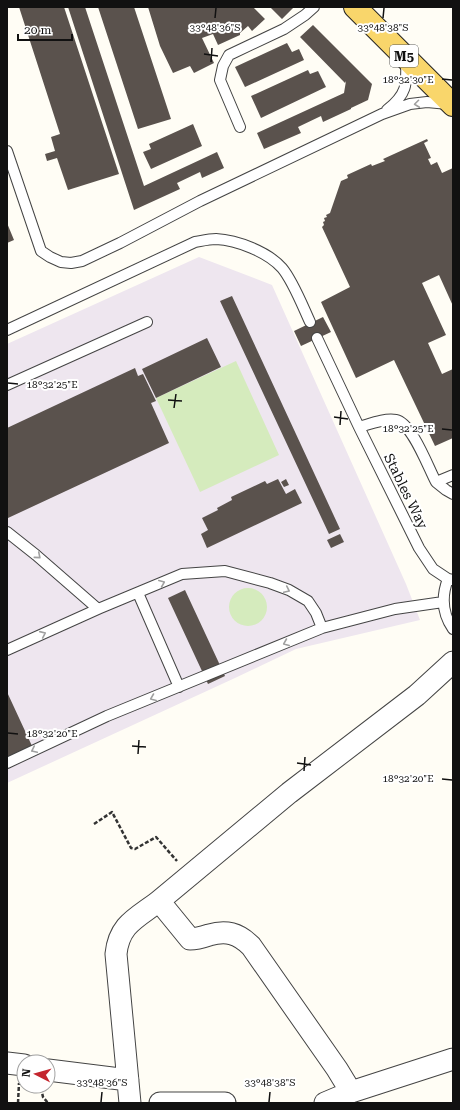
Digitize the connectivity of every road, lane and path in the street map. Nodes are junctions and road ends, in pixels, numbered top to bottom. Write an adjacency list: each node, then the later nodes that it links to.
1 (314, 7): 6 (lane)
2 (355, 7): 3 (main road, M5)
3 (406, 58): 4 (main road, M5); 5 (lane)
4 (453, 105): 5 (lane, one-way to 5)
5 (382, 114): 7 (lane)
6 (240, 127)
7 (7, 151)
8 (147, 322): 12 (lane)
9 (310, 322): 10 (lane)
10 (7, 330)
11 (317, 338): 13 (lane, Stables Way)
12 (7, 385)
13 (359, 427): 15 (lane); 18 (lane, Stables Way)
14 (453, 475): 15 (lane)
15 (436, 482): 16 (lane)
16 (453, 494)
17 (7, 532): 21 (lane, one-way to 21)
18 (451, 579): 20 (lane)
19 (138, 593): 21 (lane); 22 (lane, one-way to 22); 26 (lane)
20 (443, 602): 22 (lane); 23 (lane)
21 (98, 609): 24 (lane, one-way to 21)
22 (322, 628): 26 (lane, one-way to 26)
23 (453, 629)
24 (7, 650)
25 (453, 662): 29 (street)
26 (179, 687): 27 (lane, one-way to 27)
27 (7, 763)
28 (94, 824): 29 (path)
29 (189, 876): 30 (street)
30 (159, 901): 33 (street); 34 (street)
31 (453, 1059): 34 (street)
32 (56, 1071): 33 (street)
33 (128, 1080): 37 (street)
34 (351, 1092): 40 (street)
35 (42, 1094): 36 (path)
36 (48, 1103)
37 (130, 1103)
38 (160, 1103): 39 (street)
39 (225, 1103)
40 (325, 1103)

